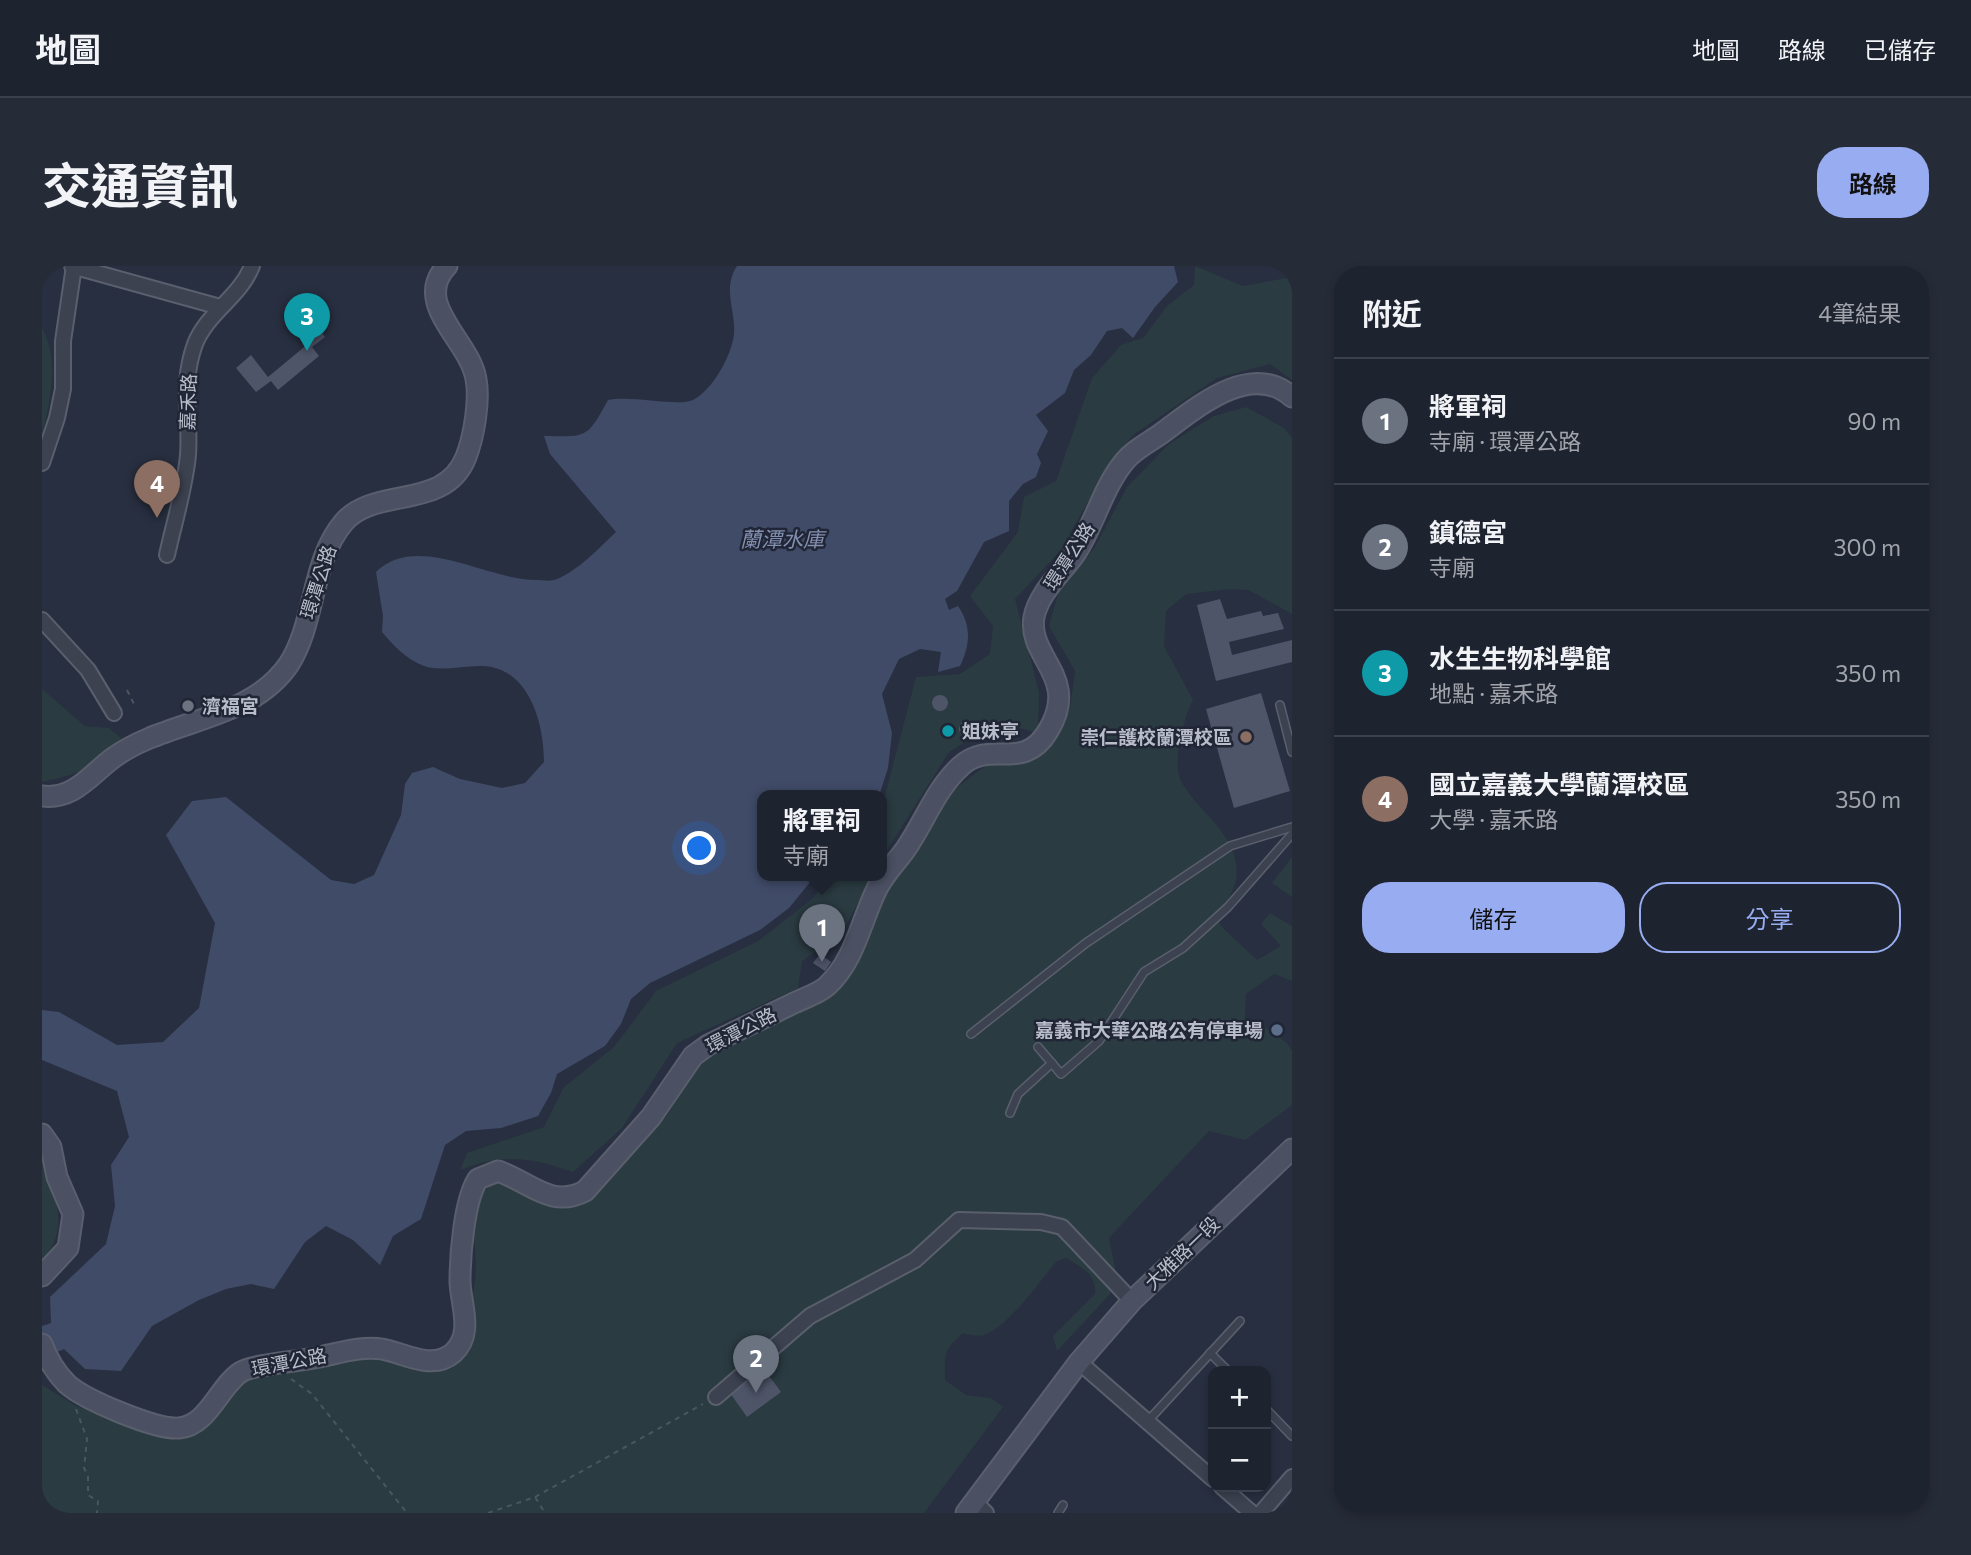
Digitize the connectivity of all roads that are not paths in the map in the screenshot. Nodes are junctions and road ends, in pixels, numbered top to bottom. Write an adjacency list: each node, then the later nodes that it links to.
1 (73, 266): 4 (street); 7 (street)
2 (252, 266): 5 (street, 嘉禾路)
3 (447, 266): 13 (street, 環潭公路)
4 (94, 269): 5 (street)
5 (220, 307): 8 (street, 嘉禾路)
6 (1292, 397): 16 (street, 環潭公路)
7 (42, 463)
8 (167, 555)
9 (42, 620): 11 (street)
10 (1280, 705): 12 (lane)
11 (114, 713)
12 (1292, 752)
13 (42, 796)
14 (1292, 827): 18 (lane)
15 (1292, 834): 20 (lane)
16 (887, 872)
17 (881, 881): 27 (street, 環潭公路)
18 (971, 1034)
19 (1038, 1047): 20 (lane)
20 (1052, 1063): 21 (lane)
21 (1010, 1113)
22 (42, 1135): 24 (street)
23 (1292, 1149): 25 (street, 大雅路一段)
24 (42, 1276)
25 (1132, 1301): 29 (street, 大雅路一段); 31 (street)
26 (1240, 1321): 28 (lane)
27 (42, 1344)
28 (1210, 1353): 30 (lane); 33 (lane)
29 (1079, 1362): 33 (street); 39 (street, 大雅路一段)
30 (1223, 1366)
31 (716, 1397)
32 (1271, 1414): 34 (lane)
33 (1147, 1422): 35 (street)
34 (1292, 1436)
35 (1208, 1475)
36 (1292, 1477): 42 (street)
37 (1228, 1492): 41 (street)
38 (1063, 1505): 40 (lane)
39 (975, 1509)
40 (1058, 1513)
41 (1252, 1513)
42 (1261, 1513)

